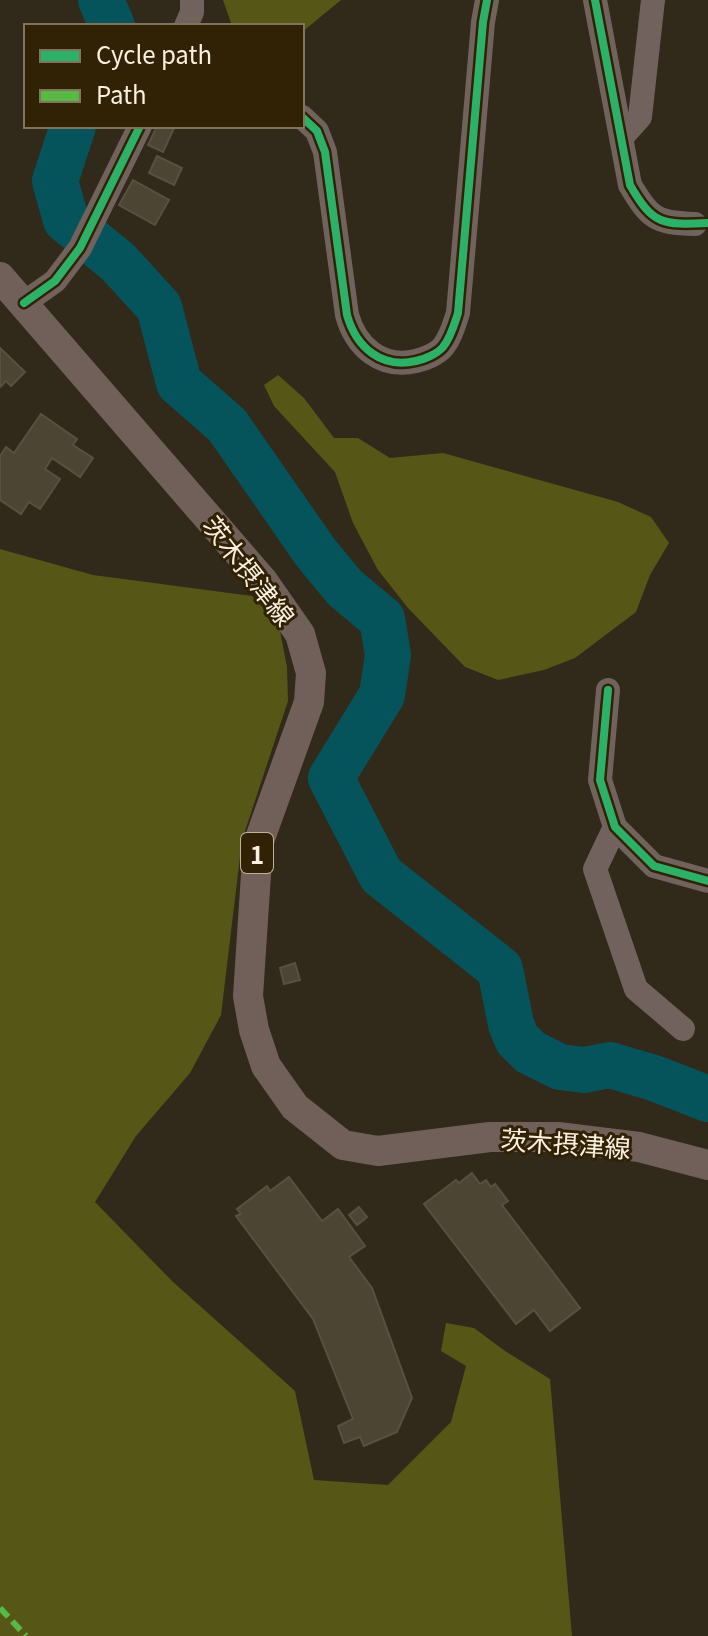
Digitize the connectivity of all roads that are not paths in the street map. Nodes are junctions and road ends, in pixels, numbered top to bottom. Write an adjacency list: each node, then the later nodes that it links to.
1 (192, 0): 5 (street)
2 (487, 0): 6 (street)
3 (595, 0): 8 (street)
4 (653, 0): 8 (street)
5 (187, 24)
6 (304, 119)
7 (139, 128): 11 (street)
8 (621, 138): 9 (street)
9 (695, 224)
10 (0, 277): 11 (main road, 茨木摂津線 / 1)
11 (24, 303): 16 (main road, 茨木摂津線 / 1)
12 (608, 690): 13 (street)
13 (615, 827): 14 (street); 15 (street)
14 (708, 881)
15 (683, 1029)
16 (708, 1165)

